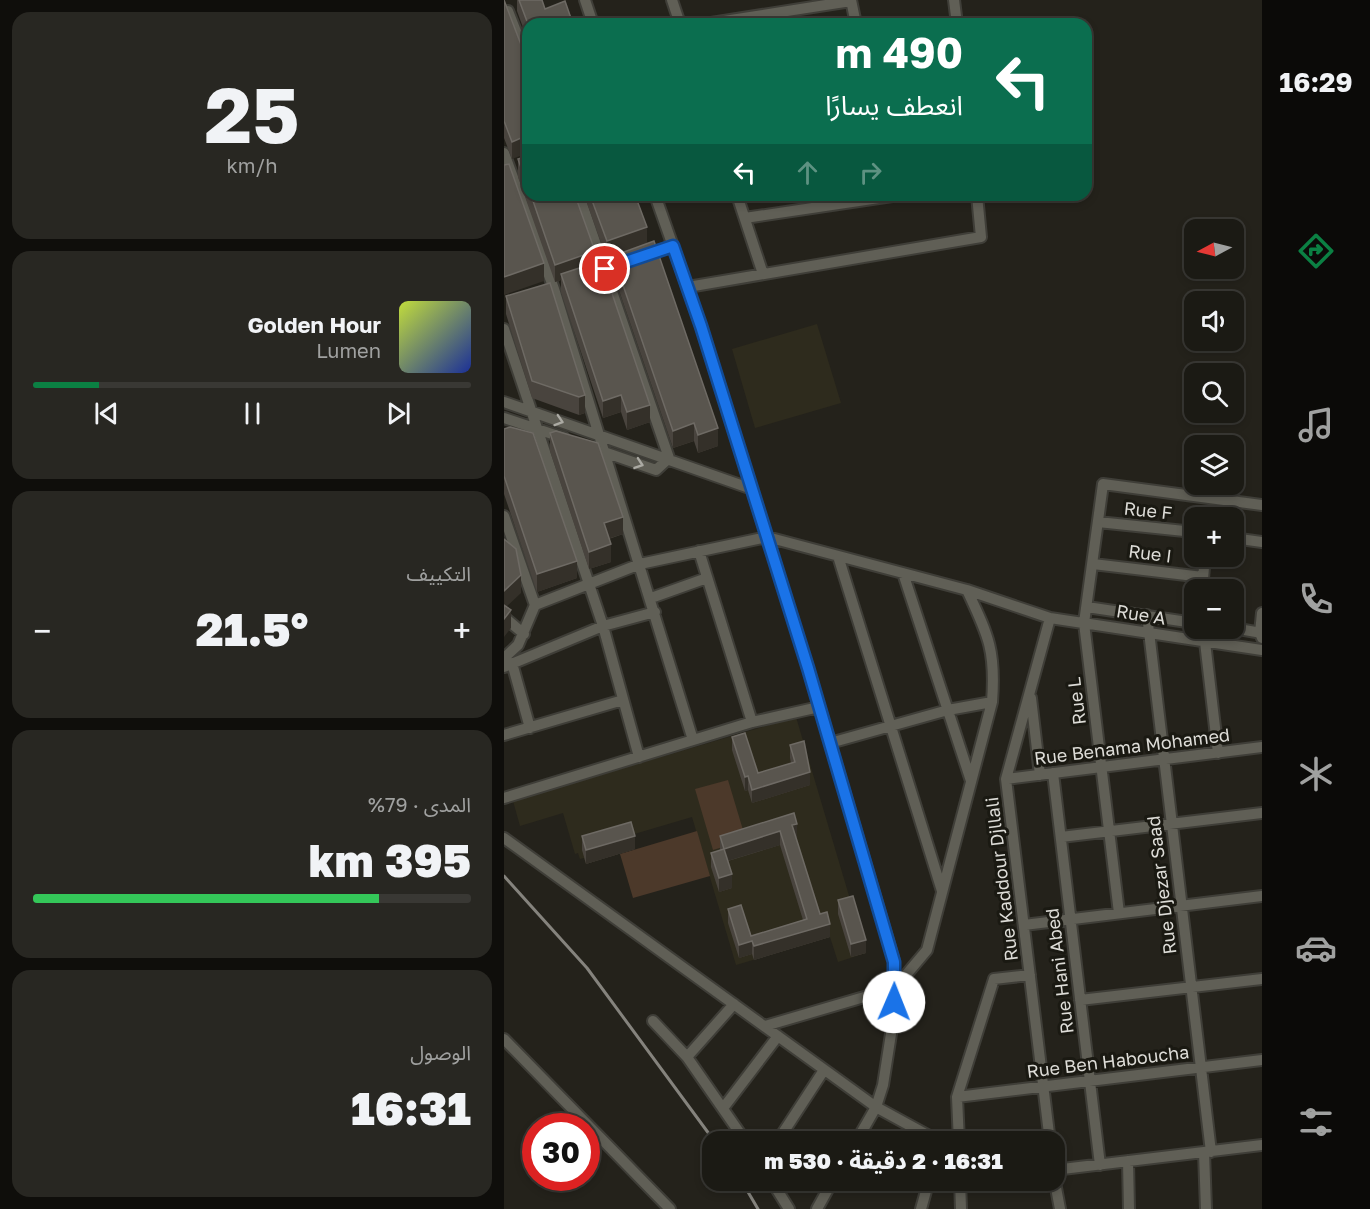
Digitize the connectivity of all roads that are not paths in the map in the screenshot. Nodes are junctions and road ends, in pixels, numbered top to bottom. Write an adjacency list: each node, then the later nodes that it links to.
1 (585, 0): 6 (street)
2 (672, 0): 7 (street)
3 (954, 0): 10 (street)
4 (851, 1): 8 (street); 9 (street)
5 (508, 7): 11 (street)
6 (591, 18)
7 (678, 18)
8 (743, 18)
9 (854, 18)
10 (956, 18)
11 (522, 46)
12 (504, 153): 13 (street)
13 (511, 168): 14 (street)
14 (522, 199)
15 (523, 201): 33 (street)
16 (581, 201): 25 (street)
17 (657, 201): 22 (street)
18 (739, 201): 21 (street)
19 (854, 201): 21 (street)
20 (978, 201): 26 (street)
21 (745, 218): 26 (street)
22 (673, 246): 23 (street); 27 (street)
23 (639, 257)
24 (616, 265): 25 (street)
25 (600, 271): 35 (street)
26 (763, 274): 27 (street)
27 (688, 287): 36 (street)
28 (504, 329): 30 (street)
29 (504, 402): 30 (street)
30 (530, 411): 32 (street); 33 (street, one-way to 33)
31 (504, 418): 32 (street)
32 (535, 428): 34 (street); 54 (street)
33 (601, 434): 34 (street); 35 (street)
34 (606, 453): 35 (street, one-way to 35); 48 (street)
35 (669, 458): 36 (street)
36 (752, 489): 41 (street)
37 (1262, 505): 39 (street, Rue L)
38 (504, 516): 45 (street)
39 (1098, 522): 40 (street, Rue F); 49 (street, Rue L)
40 (1184, 531)
41 (767, 537): 46 (street); 47 (street, Rue A); 77 (street)
42 (1244, 540): 44 (street)
43 (504, 541): 45 (street)
44 (1262, 542)
45 (514, 550): 57 (street)
46 (699, 552): 48 (street); 53 (street)
47 (838, 556): 51 (street, Rue A); 80 (street)
48 (640, 564): 54 (street); 56 (street)
49 (1093, 564): 52 (street, Rue I); 58 (street, Rue L)
50 (1204, 567): 52 (street)
51 (903, 573): 55 (street, Rue A); 78 (street)
52 (1203, 577)
53 (707, 578): 56 (street); 79 (street)
54 (588, 585): 57 (street); 66 (street)
55 (967, 590): 63 (street, Rue A); 76 (street)
56 (651, 598): 59 (street)
57 (535, 604): 69 (street)
58 (1087, 607): 61 (street); 65 (street, Rue L)
59 (654, 612): 66 (street); 83 (street)
60 (1262, 613): 70 (street)
61 (1147, 615): 64 (street); 68 (street, Rue Djezar Saad)
62 (504, 617): 69 (street)
63 (1050, 618): 65 (street, Rue A); 74 (street, Rue Kaddour Djllali)
64 (1184, 621)
65 (1084, 623): 68 (street, Rue A); 89 (street, Rue L)
66 (603, 626): 73 (street); 75 (street)
67 (1244, 630): 70 (street)
68 (1149, 632): 71 (street, Rue A); 88 (street, Rue Djezar Saad)
69 (524, 634): 73 (street)
70 (1261, 634)
71 (1204, 642): 72 (street, Rue A); 86 (street)
72 (1262, 650)
73 (507, 663): 81 (street)
74 (1030, 689): 91 (street); 92 (street, Rue Kaddour Djllali)
75 (624, 700): 81 (street); 87 (street)
76 (992, 702): 78 (street); 93 (street)
77 (819, 707): 79 (street); 84 (street)
78 (948, 710): 80 (street); 93 (street)
79 (752, 722): 83 (street)
80 (891, 727): 84 (street); 100 (street)
81 (530, 728): 82 (street)
82 (504, 735)
83 (693, 740): 87 (street)
84 (830, 743): 109 (street)
85 (1262, 747): 86 (street, Rue Benama Mohamed)
86 (1218, 753): 88 (street, Rue Benama Mohamed)
87 (639, 757): 94 (street)
88 (1164, 759): 89 (street, Rue Benama Mohamed); 96 (street, Rue Djezar Saad)
89 (1101, 767): 90 (street, Rue Benama Mohamed); 97 (street, Rue L)
90 (1053, 773): 91 (street, Rue Benama Mohamed); 98 (street, Rue Hani Abed)
91 (1040, 775): 92 (street, Rue Benama Mohamed)
92 (1006, 779): 105 (street, Rue Kaddour Djllali)
93 (971, 782): 100 (street)
94 (504, 798)
95 (1262, 813): 96 (street)
96 (1172, 824): 97 (street); 102 (street, Rue Djezar Saad)
97 (1109, 831): 98 (street); 103 (street, Rue L)
98 (1061, 837): 104 (street, Rue Hani Abed)
99 (504, 838): 111 (street)
100 (942, 891): 109 (street)
101 (1262, 896): 102 (street)
102 (1182, 906): 103 (street); 108 (street, Rue Djezar Saad)
103 (1119, 913): 104 (street)
104 (1071, 919): 105 (street); 110 (street, Rue Hani Abed)
105 (1024, 925): 106 (street, Rue Kaddour Djllali)
106 (1030, 975): 121 (street, Rue Kaddour Djllali); 122 (street)
107 (1262, 979): 108 (street)
108 (1191, 987): 110 (street); 118 (street, Rue Djezar Saad)
109 (895, 988): 113 (street); 124 (street)
110 (1080, 1000): 120 (street, Rue Hani Abed)
111 (734, 1004): 113 (street); 116 (street)
112 (653, 1021): 116 (street)
113 (765, 1026): 114 (street)
114 (778, 1036): 119 (street); 123 (street)
115 (504, 1039): 141 (street)
116 (687, 1057): 123 (street)
117 (1262, 1060): 118 (street, Rue Ben Haboucha)
118 (1201, 1067): 120 (street, Rue Ben Haboucha); 132 (street, Rue Djezar Saad)
119 (825, 1070): 124 (street); 126 (street)
120 (1090, 1081): 121 (street, Rue Ben Haboucha); 134 (street, Rue Hani Abed)
121 (1043, 1086): 122 (street, Rue Ben Haboucha); 130 (street, Rue Kaddour Djllali)
122 (957, 1097): 129 (street)
123 (724, 1107): 125 (street)
124 (876, 1107): 127 (street); 128 (street)
125 (739, 1131)
126 (784, 1131)
127 (862, 1131)
128 (923, 1131)
129 (959, 1131)
130 (1049, 1131)
131 (1262, 1145): 132 (street)
132 (1207, 1152): 133 (street); 148 (street, Rue Djezar Saad)
133 (1128, 1161): 134 (street); 147 (street)
134 (1100, 1165): 135 (street)
135 (1065, 1169)
136 (778, 1191): 142 (street)
137 (827, 1191): 143 (street)
138 (926, 1191): 144 (street)
139 (962, 1191): 145 (street)
140 (1057, 1191): 146 (street)
141 (670, 1209)
142 (789, 1209)
143 (817, 1209)
144 (921, 1209)
145 (961, 1209)
146 (1060, 1209)
147 (1129, 1209)
148 (1206, 1209)

